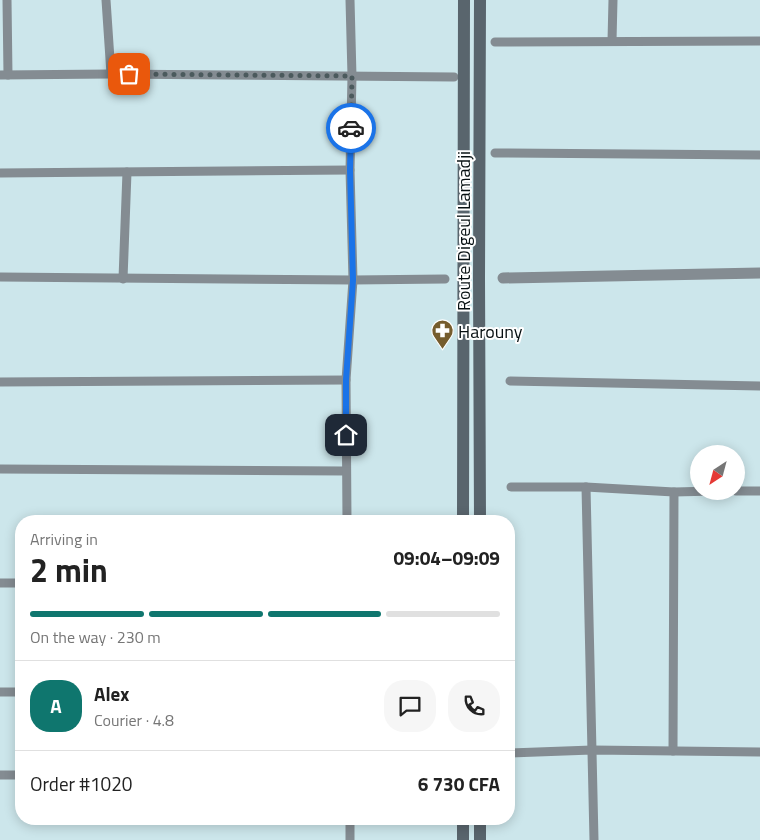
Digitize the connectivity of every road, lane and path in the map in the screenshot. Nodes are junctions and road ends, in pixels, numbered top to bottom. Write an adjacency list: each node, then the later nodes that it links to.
1 (7, 0): 11 (street)
2 (106, 0): 10 (street)
3 (350, 0): 12 (street)
4 (464, 0): 38 (main road)
5 (480, 0): 39 (main road, Route Digeul Lamadji)
6 (613, 0): 7 (street)
7 (612, 41): 8 (street); 9 (street)
8 (495, 42)
9 (760, 42)
10 (111, 74): 11 (street); 12 (street)
11 (4, 75)
12 (352, 76): 13 (street); 16 (street)
13 (454, 77)
14 (495, 153): 15 (street)
15 (760, 155)
16 (350, 170): 17 (street); 24 (street)
17 (127, 172): 18 (street); 22 (street)
18 (0, 173)
19 (760, 273): 21 (street)
20 (0, 277): 22 (street)
21 (502, 278)
22 (122, 279): 24 (street)
23 (445, 279): 24 (street)
24 (353, 280): 25 (street)
25 (346, 380): 27 (street); 30 (street)
26 (510, 381): 28 (street)
27 (0, 382)
28 (760, 386)
29 (0, 469): 30 (street)
30 (346, 471): 37 (street)
31 (512, 487): 32 (street)
32 (586, 487): 35 (street); 44 (street)
33 (745, 491): 34 (street)
34 (760, 491)
35 (674, 492): 36 (street); 45 (street)
36 (690, 492)
37 (347, 515)
38 (464, 515)
39 (480, 515)
40 (0, 583): 41 (street)
41 (15, 583)
42 (0, 692): 43 (street)
43 (15, 692)
44 (592, 750): 45 (street); 47 (street); 56 (street)
45 (674, 751): 46 (street)
46 (760, 752)
47 (515, 753)
48 (0, 775): 49 (street)
49 (15, 775)
50 (350, 825): 53 (street)
51 (463, 825): 54 (main road)
52 (480, 825): 55 (main road)
53 (350, 840)
54 (463, 840)
55 (480, 840)
56 (594, 840)

